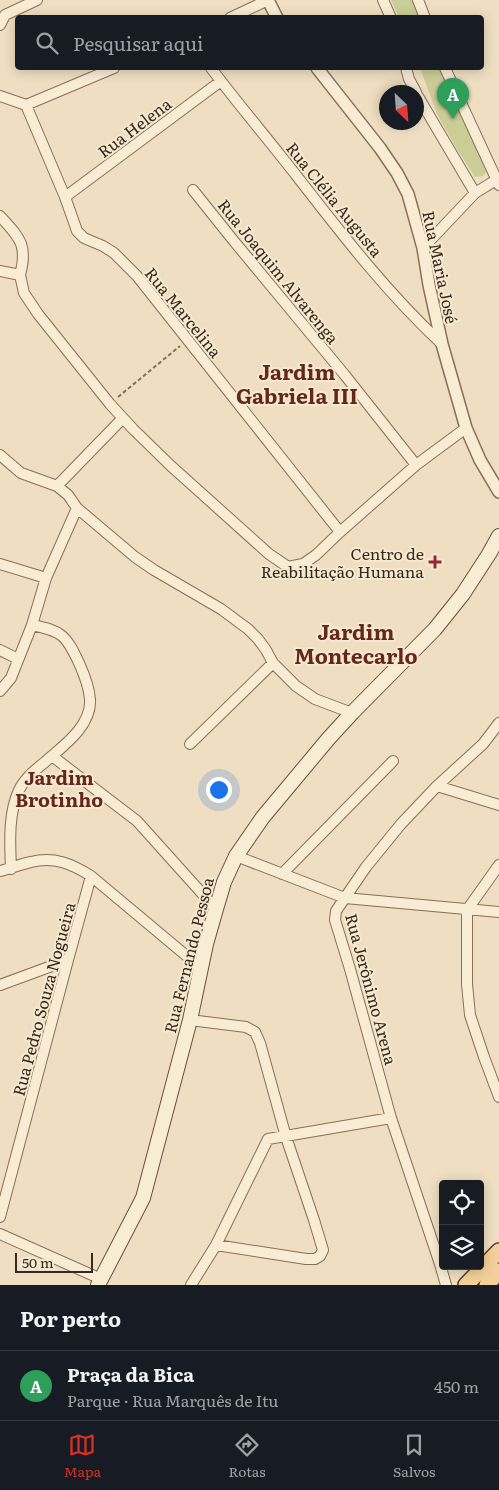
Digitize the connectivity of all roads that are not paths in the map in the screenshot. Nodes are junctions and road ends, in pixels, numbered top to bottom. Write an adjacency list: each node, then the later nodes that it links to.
1 (37, 0): 5 (street)
2 (268, 0): 6 (street); 7 (street)
3 (383, 0): 8 (street)
4 (418, 0): 9 (street)
5 (3, 11): 10 (street)
6 (236, 15)
7 (275, 15)
8 (389, 15)
9 (424, 15)
10 (0, 25)
11 (109, 70): 19 (street)
12 (212, 70): 16 (street, Rua Clélia Augusta)
13 (319, 70): 26 (street, Rua Maria José)
14 (407, 70): 17 (street)
15 (446, 70): 21 (street)
16 (220, 80): 24 (street, Rua Helena); 29 (street, Rua Clélia Augusta)
17 (412, 85)
18 (0, 96): 19 (street)
19 (26, 105): 24 (street, Rua Marcelina)
20 (424, 106): 23 (street)
21 (498, 182): 23 (street)
22 (193, 190): 33 (street, Rua Joaquim Alvarenga)
23 (475, 192): 26 (street)
24 (66, 197): 37 (street, Rua Marcelina)
25 (0, 216): 28 (street)
26 (423, 248): 29 (street, Rua Maria José)
27 (0, 270): 28 (street)
28 (20, 275): 30 (street)
29 (442, 344): 31 (street, Rua Maria José)
30 (123, 418): 34 (street); 37 (street)
31 (466, 428): 33 (street); 35 (street, Rua Maria José)
32 (0, 455): 34 (street)
33 (416, 466): 37 (street)
34 (58, 486): 36 (street)
35 (499, 492)
36 (77, 508): 40 (street); 44 (street)
37 (340, 532)
38 (499, 536): 46 (main road, Rua Fernando Pessoa)
39 (0, 564): 40 (street)
40 (46, 578): 41 (street)
41 (32, 625): 43 (street); 49 (street)
42 (0, 650): 43 (street)
43 (18, 659): 45 (street)
44 (273, 663): 46 (street); 48 (street)
45 (0, 691)
46 (352, 713): 53 (main road, Rua Fernando Pessoa)
47 (499, 723): 51 (street, Rua Jerônimo Arena)
48 (190, 744)
49 (52, 756): 55 (street); 60 (street)
50 (393, 762): 57 (street)
51 (437, 786): 52 (street); 59 (street, Rua Jerônimo Arena)
52 (499, 805)
53 (236, 856): 57 (street); 60 (main road, Rua Fernando Pessoa)
54 (499, 865): 61 (street)
55 (11, 868): 56 (street); 58 (street)
56 (0, 871)
57 (282, 874): 59 (street)
58 (91, 876): 63 (street, Rua Pedro Souza Nogueira); 64 (street)
59 (345, 898): 61 (street); 68 (street, Rua Jerônimo Arena)
60 (216, 909): 64 (main road, Rua Fernando Pessoa)
61 (467, 910): 62 (street); 67 (street)
62 (499, 912)
63 (68, 960): 65 (street); 70 (street, Rua Pedro Souza Nogueira)
64 (201, 968): 66 (main road, Rua Fernando Pessoa)
65 (0, 985)
66 (190, 1020): 69 (street); 75 (main road, Rua Fernando Pessoa)
67 (499, 1097)
68 (391, 1118): 69 (street); 77 (street, Rua Jerônimo Arena)
69 (286, 1137): 72 (street); 72 (street)
70 (0, 1216)
71 (0, 1234): 75 (street)
72 (216, 1245): 76 (street)
73 (499, 1251): 78 (main road)
74 (499, 1271): 79 (main road)
75 (100, 1282)
76 (191, 1285)
77 (446, 1285)
78 (466, 1285)
79 (487, 1285)

